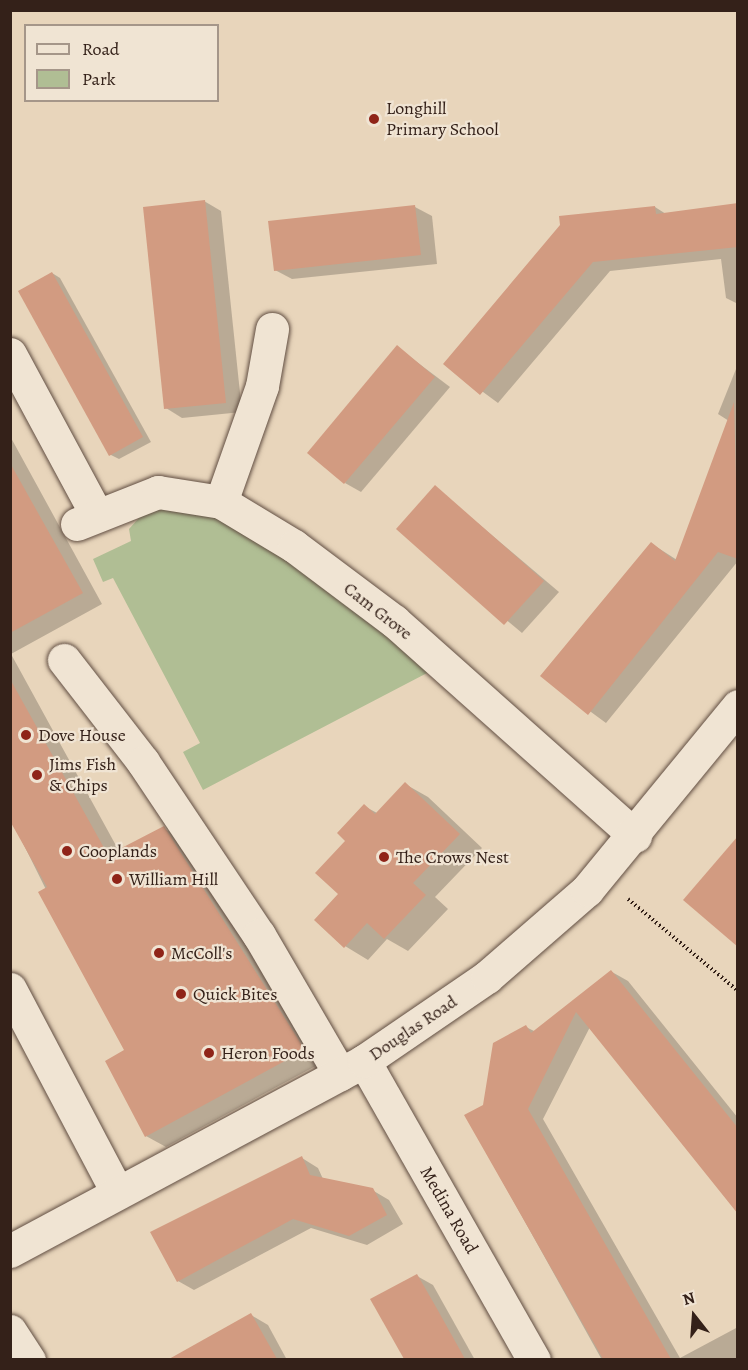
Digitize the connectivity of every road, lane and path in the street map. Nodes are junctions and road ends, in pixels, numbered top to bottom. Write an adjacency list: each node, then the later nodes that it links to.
1 (272, 329): 3 (street)
2 (10, 354): 3 (street, Cam Grove)
3 (221, 502): 6 (street, Cam Grove)
4 (64, 660): 10 (street, Medina Road)
5 (738, 706): 6 (street, Douglas Road)
6 (636, 836): 7 (street, Douglas Road)
7 (601, 875): 9 (path); 10 (street, Douglas Road)
8 (10, 989): 11 (street)
9 (738, 991)
10 (352, 1067): 11 (street, Douglas Road); 15 (street, Medina Road)
11 (117, 1192): 12 (street, Douglas Road)
12 (10, 1251)
13 (10, 1331): 14 (street)
14 (29, 1359)
15 (534, 1359)

